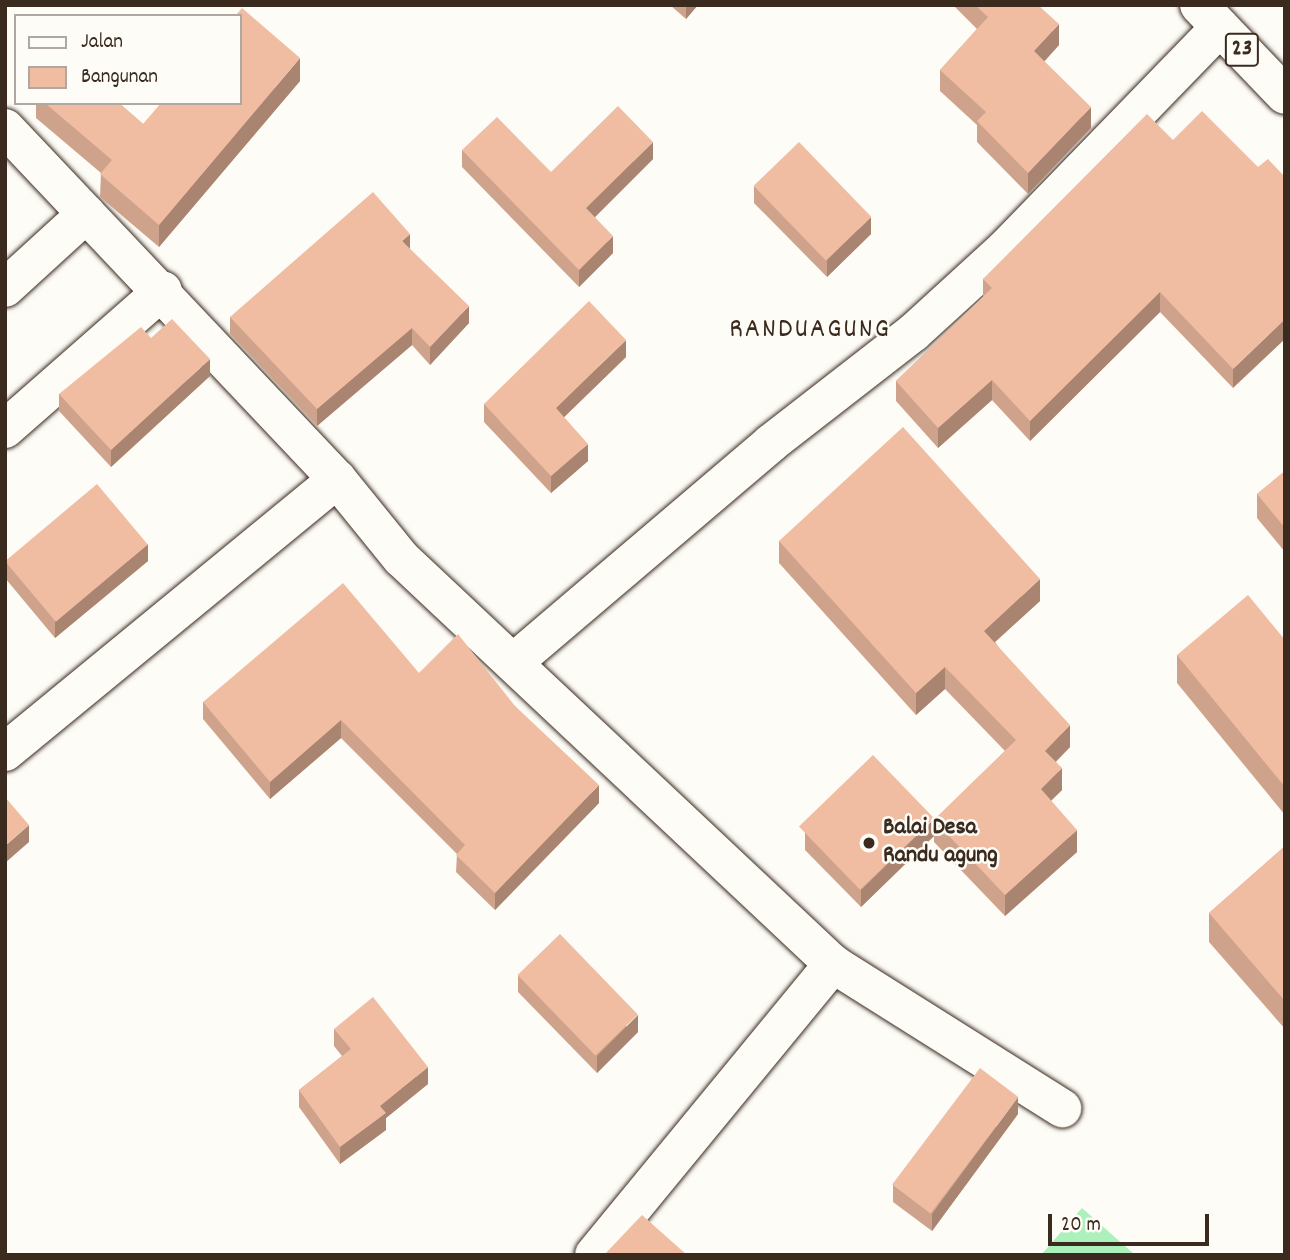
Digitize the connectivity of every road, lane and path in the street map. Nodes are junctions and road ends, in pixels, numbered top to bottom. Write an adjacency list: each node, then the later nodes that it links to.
1 (1209, 16): 2 (main road, 23); 9 (main road)
2 (1285, 95)
3 (5, 128): 4 (main road)
4 (86, 214): 5 (main road); 6 (main road)
5 (5, 288)
6 (163, 290): 7 (main road); 8 (main road)
7 (5, 429)
8 (337, 479): 9 (main road); 10 (main road)
9 (513, 662): 11 (main road)
10 (5, 752)
11 (833, 964): 12 (main road); 13 (main road)
12 (1062, 1108)
13 (594, 1255)

